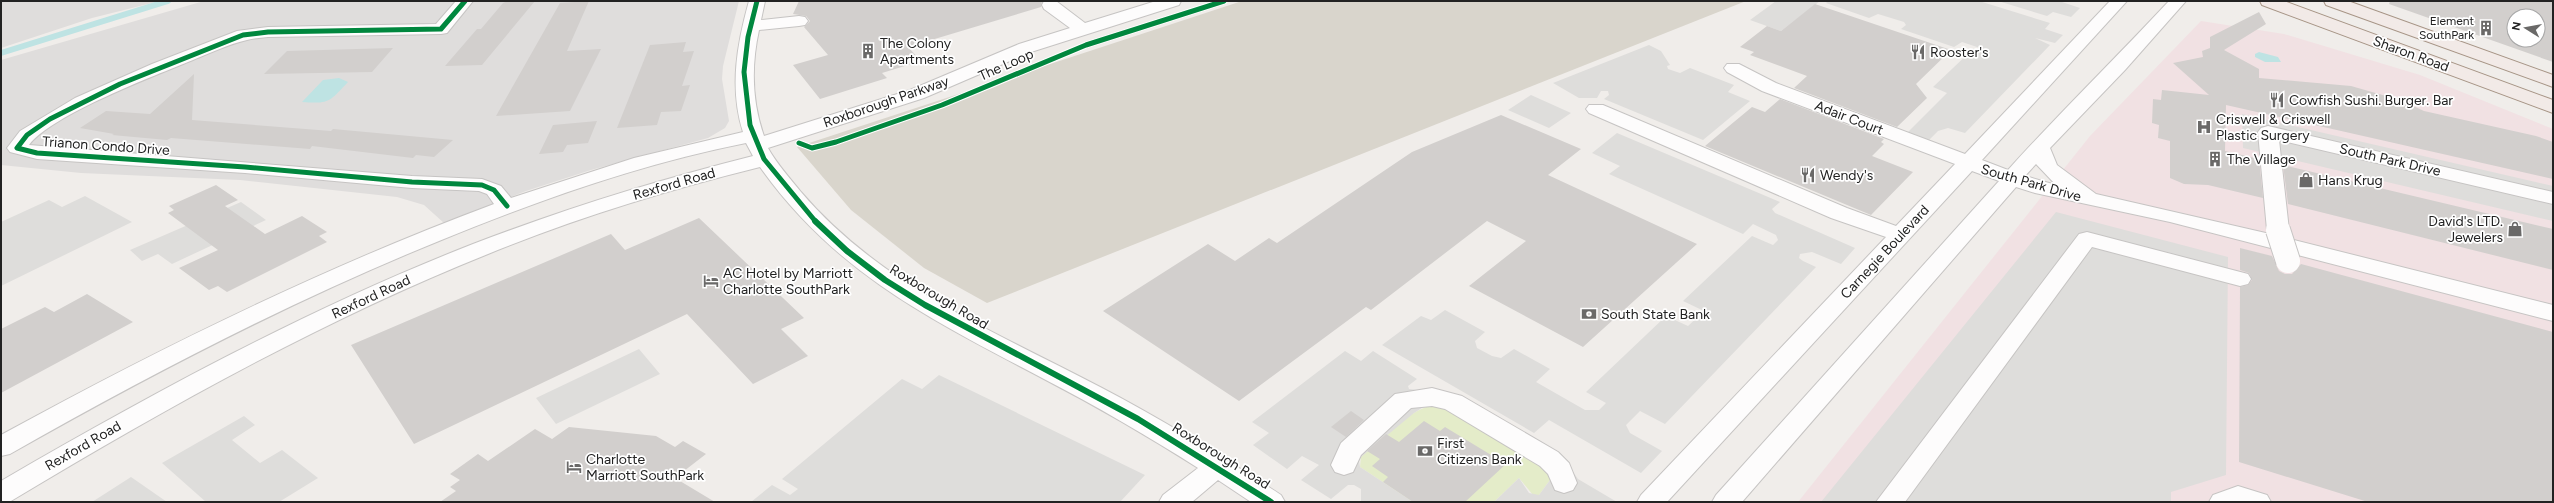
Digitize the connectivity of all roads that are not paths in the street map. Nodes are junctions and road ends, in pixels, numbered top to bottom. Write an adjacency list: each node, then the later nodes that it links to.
1 (465, 1): 22 (street, Trianon Condo Drive)
2 (757, 1): 10 (street, Roxborough Road)
3 (1173, 1): 11 (street, Roxborough Parkway)
4 (2119, 1): 18 (street, Carnegie Boulevard)
5 (2178, 1): 16 (street)
6 (2268, 1): 14 (main road, Sharon Road)
7 (2332, 1): 13 (main road, Sharon Road)
8 (1050, 5): 11 (street)
9 (799, 21): 10 (street)
10 (750, 26): 17 (street, Roxborough Road)
11 (1083, 30): 17 (street, Roxborough Parkway)
12 (1732, 68): 18 (street, Adair Court)
13 (2553, 80)
14 (2553, 106)
15 (1596, 109): 23 (street)
16 (2040, 146): 19 (street); 21 (street)
17 (759, 147): 22 (street, Rexford Road); 29 (street, Roxborough Road); 31 (street, Rexford Road)
18 (1967, 164): 19 (street, South Park Drive); 23 (street, Carnegie Boulevard)
19 (2010, 180): 21 (street, South Park Drive); 35 (street)
20 (2553, 198): 24 (street, South Park Drive, bridge)
21 (2124, 205): 26 (street, South Park Drive)
22 (507, 206): 27 (street, Rexford Road)
23 (1901, 235): 34 (street, Carnegie Boulevard)
24 (2288, 260)
25 (2240, 279): 36 (street)
26 (2553, 313)
27 (1, 447)
28 (1344, 465): 30 (street)
29 (1217, 467): 32 (street); 33 (street, Roxborough Road)
30 (1564, 483)
31 (1, 494)
32 (1173, 502)
33 (1271, 502)
34 (1651, 502)
35 (1726, 502)
36 (1890, 502)
37 (2223, 502): 38 (street)
38 (2257, 502)

